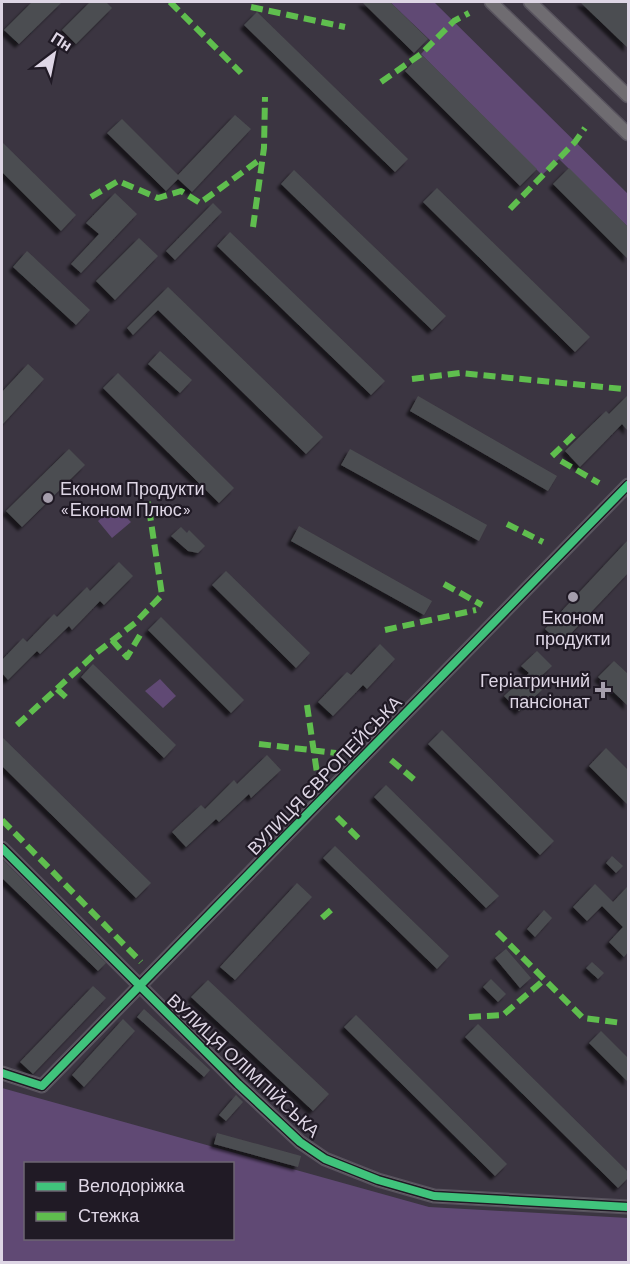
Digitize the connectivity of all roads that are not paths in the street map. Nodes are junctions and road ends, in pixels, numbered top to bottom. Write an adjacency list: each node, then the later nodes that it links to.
1 (491, 2): 4 (street)
2 (530, 2): 3 (street)
3 (628, 96)
4 (628, 134)
5 (628, 485): 7 (street, ВУЛИЦЯ ЄВРОПЕЙСЬКА)
6 (2, 848): 7 (street, ВУЛИЦЯ ОЛІМПІЙСЬКА)
7 (140, 986): 8 (street, ВУЛИЦЯ ЄВРОПЕЙСЬКА); 9 (street, ВУЛИЦЯ ОЛІМПІЙСЬКА)
8 (2, 1073)
9 (628, 1207)

